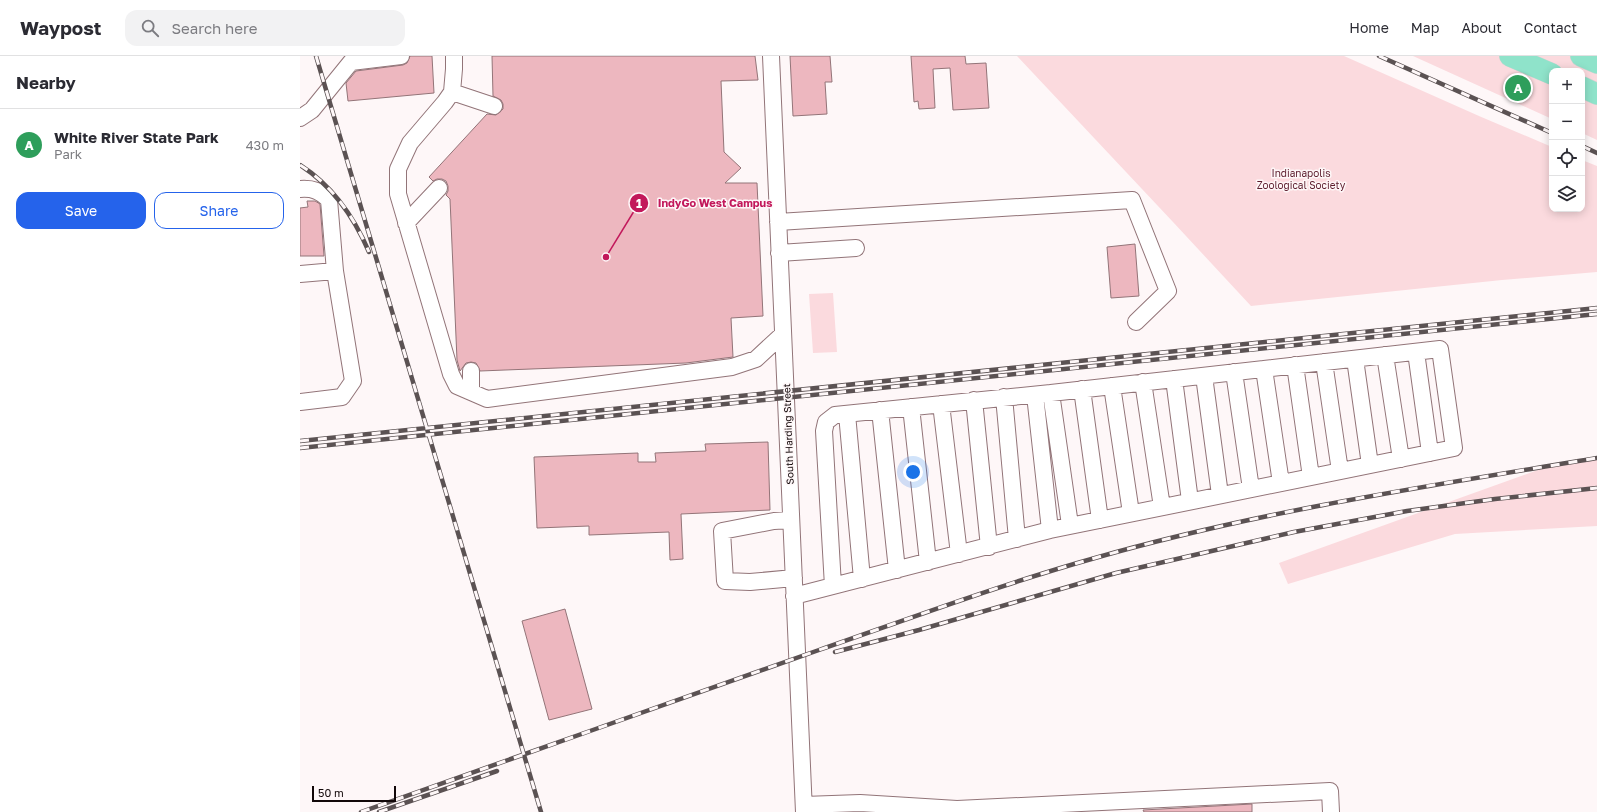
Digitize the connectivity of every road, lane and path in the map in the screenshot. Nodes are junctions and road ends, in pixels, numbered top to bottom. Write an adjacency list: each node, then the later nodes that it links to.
1 (401, 56): 6 (street)
2 (454, 56): 10 (street)
3 (771, 56): 16 (street, South Harding Street)
4 (1510, 56): 8 (main road)
5 (1581, 56): 7 (main road)
6 (353, 59): 13 (street)
7 (1597, 63)
8 (1549, 73)
9 (1585, 88): 11 (main road)
10 (452, 92): 12 (street); 17 (street)
11 (1597, 94)
12 (494, 106)
13 (300, 118)
14 (439, 188): 17 (street)
15 (300, 189): 20 (street)
16 (778, 222): 19 (street, South Harding Street); 22 (street)
17 (406, 223): 37 (street)
18 (856, 248): 19 (street)
19 (779, 253): 23 (street, South Harding Street)
20 (335, 271): 21 (street); 42 (street)
21 (300, 274)
22 (1136, 322)
23 (783, 334): 37 (street); 58 (street, South Harding Street)
24 (1416, 352): 25 (street); 47 (street); 47 (street)
25 (1385, 355): 26 (street); 48 (street)
26 (1355, 359): 27 (street); 49 (street)
27 (1324, 362): 28 (street); 50 (street)
28 (1295, 365): 29 (street); 51 (street)
29 (1264, 369): 31 (street); 52 (street)
30 (470, 371): 37 (street)
31 (1234, 372): 32 (street); 53 (street)
32 (1204, 376): 33 (street); 54 (street)
33 (1174, 379): 34 (street); 55 (street)
34 (1143, 382): 35 (street); 56 (street)
35 (1112, 386): 36 (street); 57 (street)
36 (1082, 389): 38 (street); 59 (street)
37 (471, 391)
38 (1051, 393): 39 (street); 60 (street)
39 (1035, 394): 40 (street); 61 (street)
40 (1004, 397): 41 (street); 62 (street)
41 (974, 400): 43 (street); 63 (street)
42 (300, 402)
43 (941, 404): 44 (street); 64 (street)
44 (910, 407): 45 (street); 65 (street)
45 (880, 410): 46 (street); 66 (street)
46 (847, 414): 68 (street); 69 (street)
47 (1430, 453): 48 (street)
48 (1401, 459): 49 (street)
49 (1370, 465): 50 (street)
50 (1340, 471): 51 (street)
51 (1311, 477): 52 (street)
52 (1281, 483): 53 (street)
53 (1251, 489): 54 (street)
54 (1220, 495): 55 (street)
55 (1190, 502): 56 (street)
56 (1162, 507): 57 (street)
57 (1131, 513): 59 (street)
58 (792, 520): 67 (street, South Harding Street); 67 (street)
59 (1100, 520): 60 (street)
60 (1070, 526): 61 (street)
61 (1050, 530): 62 (street)
62 (1017, 539): 63 (street)
63 (989, 546): 64 (street)
64 (959, 554): 65 (street)
65 (928, 562): 66 (street)
66 (897, 570): 68 (street)
67 (794, 578): 70 (street, South Harding Street)
68 (862, 579): 69 (street)
69 (833, 586): 70 (street)
70 (794, 596): 71 (street, South Harding Street)
71 (804, 808): 72 (street)
72 (1331, 812)

